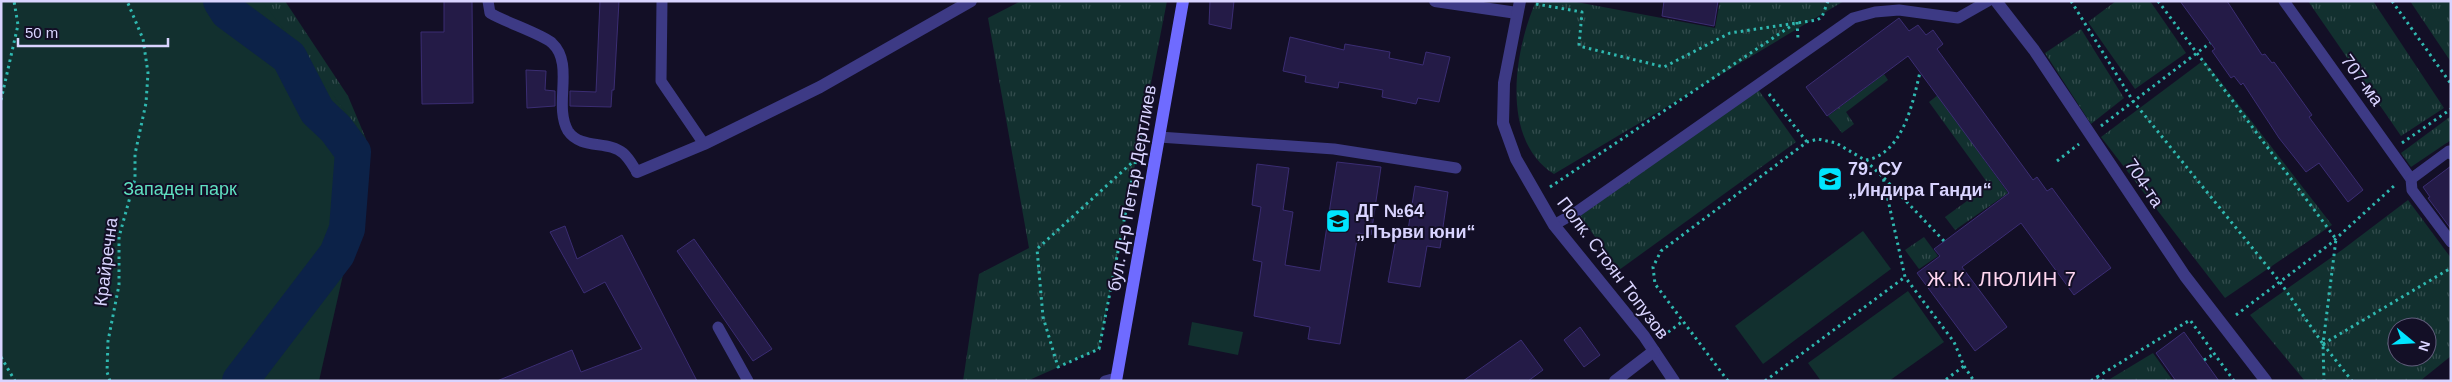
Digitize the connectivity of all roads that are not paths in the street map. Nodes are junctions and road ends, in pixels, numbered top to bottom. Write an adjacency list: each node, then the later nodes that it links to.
1 (488, 1): 14 (lane)
2 (662, 1): 11 (lane)
3 (971, 1): 11 (street)
4 (1183, 1): 10 (main road, бул. Д-р Петър Дертлиев)
5 (1435, 1): 9 (street)
6 (1988, 1): 16 (lane)
7 (1996, 1): 24 (street, 704-та)
8 (2284, 1): 15 (lane, 707-ма)
9 (1523, 6): 16 (street, Полк. Стоян Топузов)
10 (1159, 137): 13 (lane); 20 (main road, бул. Д-р Петър Дертлиев)
11 (704, 144): 14 (street)
12 (2451, 154): 15 (lane)
13 (1456, 168)
14 (637, 172)
15 (2409, 177): 17 (lane, 707-ма)
16 (1554, 225): 19 (street, Полк. Стоян Топузов)
17 (2451, 242)
18 (718, 326): 21 (lane)
19 (1654, 351): 22 (street); 23 (street, Полк. Стоян Топузов)
20 (1112, 380)
21 (748, 381)
22 (1615, 381)
23 (1674, 381)
24 (2266, 381)

